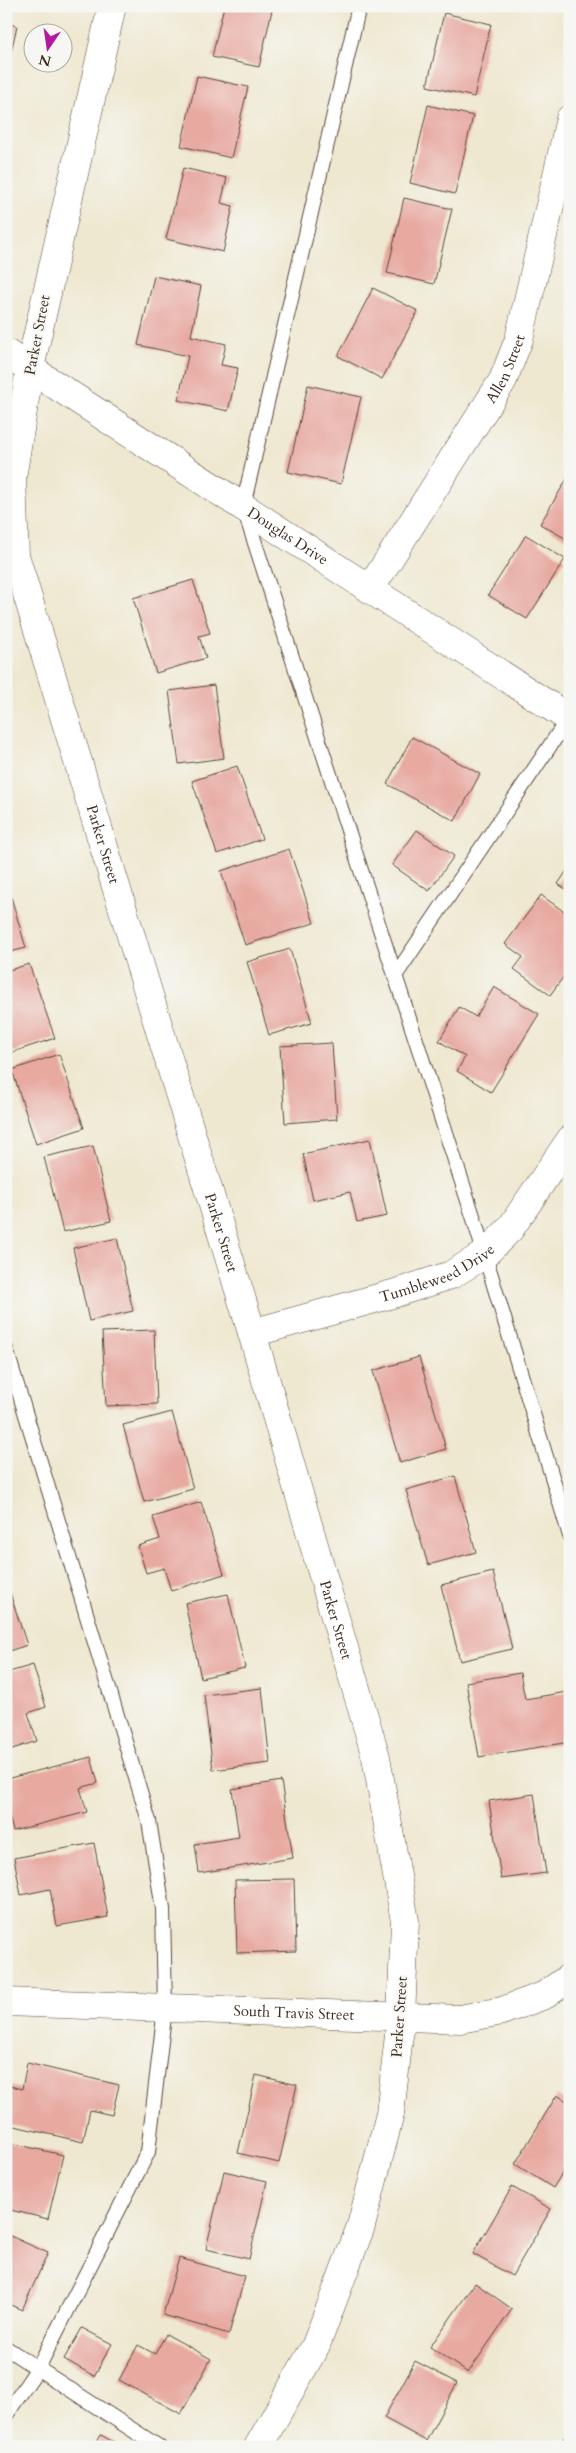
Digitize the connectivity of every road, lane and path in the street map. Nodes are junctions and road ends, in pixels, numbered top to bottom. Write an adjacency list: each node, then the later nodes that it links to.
1 (112, 6): 5 (main road, Parker Street)
2 (359, 6): 6 (lane)
3 (570, 119): 7 (main road, Allen Street)
4 (6, 353): 5 (main road, Douglas Drive)
5 (30, 368): 6 (main road, Douglas Drive); 12 (main road, Parker Street)
6 (243, 506): 7 (main road, Douglas Drive); 9 (lane)
7 (370, 589): 8 (main road, Douglas Drive)
8 (569, 718): 9 (lane)
9 (395, 976): 11 (lane)
10 (570, 1140): 11 (main road, Tumbleweed Drive)
11 (485, 1254): 12 (main road, Tumbleweed Drive); 14 (lane)
12 (252, 1334): 18 (main road, Parker Street)
13 (6, 1349): 17 (lane)
14 (570, 1536)
15 (570, 1977): 18 (main road, South Travis Street)
16 (6, 2002): 17 (main road, South Travis Street)
17 (165, 2008): 18 (main road, South Travis Street); 20 (lane)
18 (401, 2018): 24 (main road, Parker Street)
19 (6, 2348): 20 (lane)
20 (38, 2368): 21 (lane); 23 (lane)
21 (6, 2415)
22 (570, 2442): 25 (lane)
23 (159, 2447)
24 (258, 2447)
25 (567, 2447)

